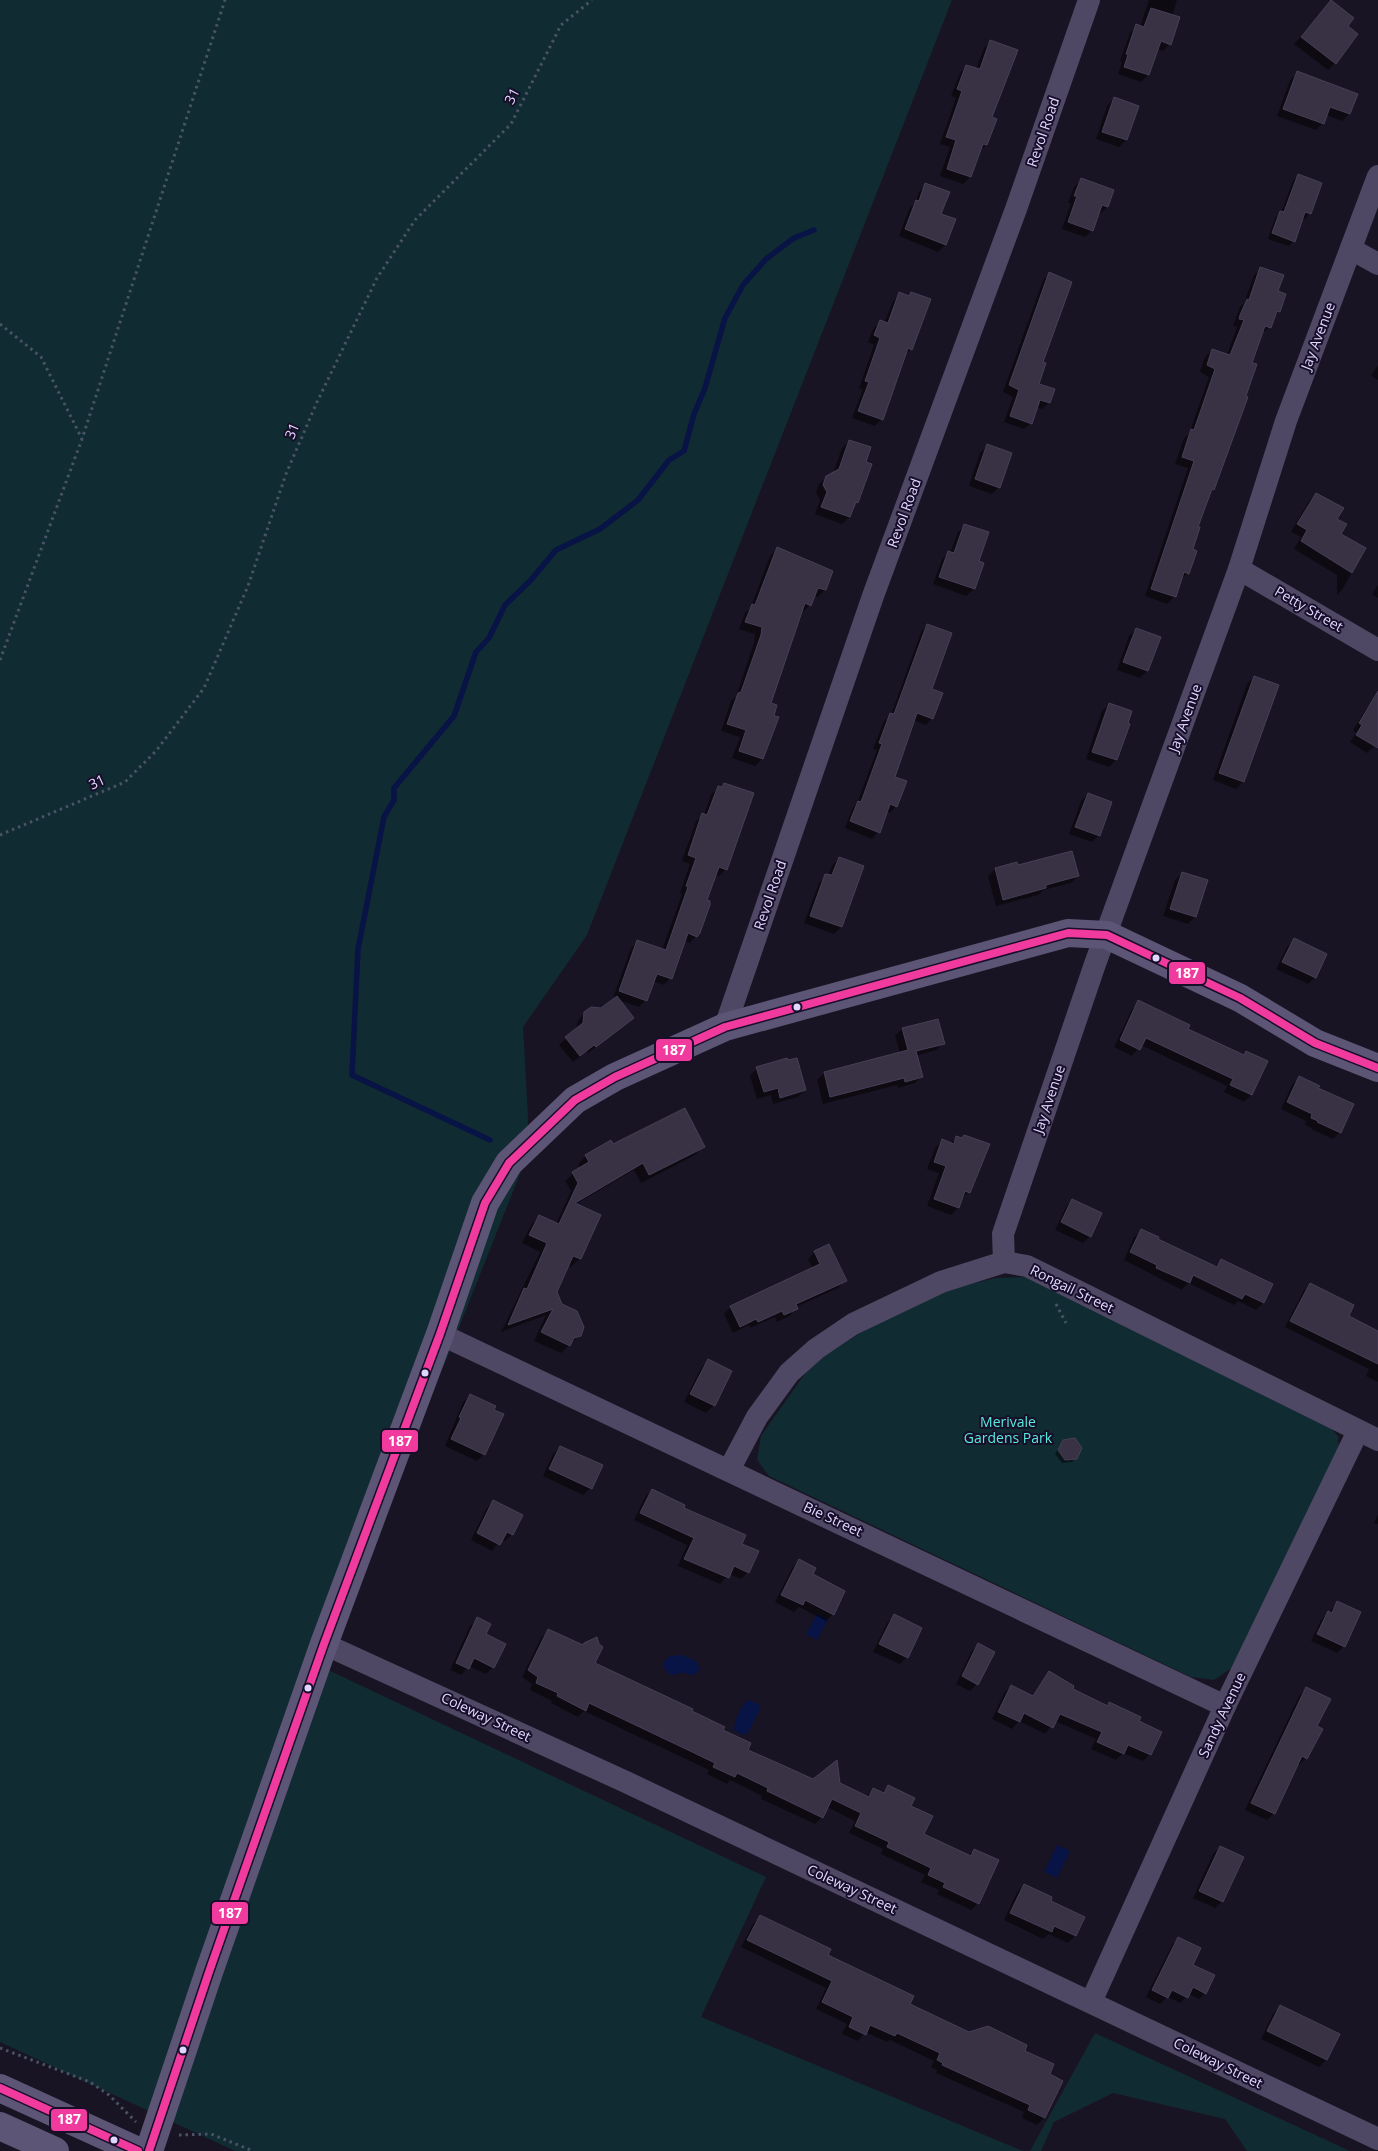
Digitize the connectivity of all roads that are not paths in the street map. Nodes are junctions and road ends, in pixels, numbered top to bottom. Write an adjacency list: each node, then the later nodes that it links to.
1 (1089, 0): 8 (street, Revol Road)
2 (1378, 176): 3 (street, Jay Avenue)
3 (1351, 249): 4 (street); 5 (street, Jay Avenue)
4 (1378, 264)
5 (1239, 569): 6 (street, Petty Street); 7 (street, Jay Avenue)
6 (1378, 650)
7 (1107, 935): 8 (street); 9 (street); 10 (street, Jay Avenue)
8 (725, 1027): 11 (street)
9 (1378, 1068)
10 (1004, 1262): 12 (street, Rongail Street); 14 (street, Rongail Street)
11 (440, 1334): 14 (street, Bie Street); 15 (street)
12 (1358, 1431): 13 (street, Rongail Street); 16 (street, Sandy Avenue)
13 (1378, 1440)
14 (729, 1470): 16 (street, Bie Street)
15 (324, 1644): 17 (street, Coleway Street); 23 (street)
16 (1226, 1706): 17 (street, Sandy Avenue)
17 (1091, 2002): 20 (street, Coleway Street)
18 (0, 2088): 22 (street)
19 (0, 2126): 21 (street)
20 (1378, 2139)
21 (55, 2151)
22 (138, 2151)
23 (150, 2151)

